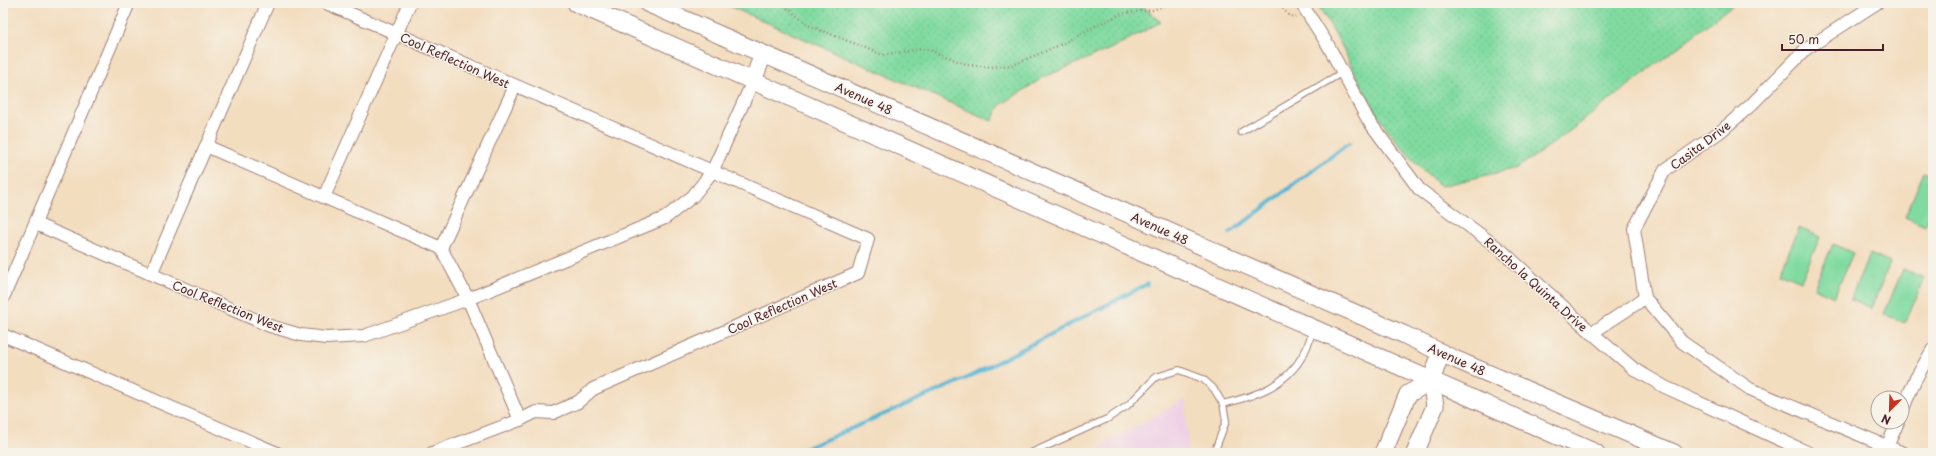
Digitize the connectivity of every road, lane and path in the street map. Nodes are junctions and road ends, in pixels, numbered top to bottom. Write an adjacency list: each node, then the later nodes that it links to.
1 (129, 3): 22 (street)
2 (268, 3): 19 (street)
3 (326, 3): 13 (street, Cool Reflection West)
4 (410, 3): 13 (street, Cool Reflection West)
5 (576, 3): 16 (main road)
6 (647, 3): 14 (main road, Avenue 48)
7 (781, 3): 8 (path)
8 (1171, 3)
9 (1277, 3): 12 (path)
10 (1301, 3): 15 (street, Rancho la Quinta Drive)
11 (1877, 3): 26 (street, Casita Drive)
12 (1297, 16)
13 (395, 33): 17 (street, Cool Reflection West); 21 (street, Cool Reflection West)
14 (763, 54): 16 (main road); 32 (main road, Avenue 48)
15 (1343, 72): 18 (lane); 29 (street, Rancho la Quinta Drive)
16 (753, 81): 20 (street, Cool Reflection West); 28 (main road)
17 (515, 86): 20 (street, Cool Reflection West); 23 (street, Cool Reflection West)
18 (1241, 132)
19 (206, 146): 21 (street); 24 (street)
20 (712, 172): 27 (street, Cool Reflection West); 36 (street, Cool Reflection West)
21 (324, 197): 23 (street)
22 (36, 224): 24 (street, Cool Reflection West); 25 (street)
23 (441, 248): 27 (street)
24 (151, 274): 27 (street, Cool Reflection West)
25 (3, 298)
26 (1645, 298): 29 (street); 38 (street)
27 (468, 299): 36 (street)
28 (1313, 329): 33 (main road); 35 (lane)
29 (1592, 333): 47 (street, Rancho la Quinta Drive)
30 (3, 335): 39 (street)
31 (1933, 349): 34 (street)
32 (1441, 353): 33 (main road); 46 (main road, Avenue 48)
33 (1431, 381): 43 (main road); 44 (main road); 45 (main road)
34 (1910, 392)
35 (1223, 404): 41 (lane); 42 (lane)
36 (520, 420): 40 (street, Cool Reflection West)
37 (1895, 430): 38 (street)
38 (1886, 450): 48 (street)
39 (277, 453)
40 (432, 453)
41 (1031, 453)
42 (1214, 453)
43 (1383, 453)
44 (1415, 453)
45 (1596, 453)
46 (1674, 453)
47 (1809, 453)
48 (1903, 453)

